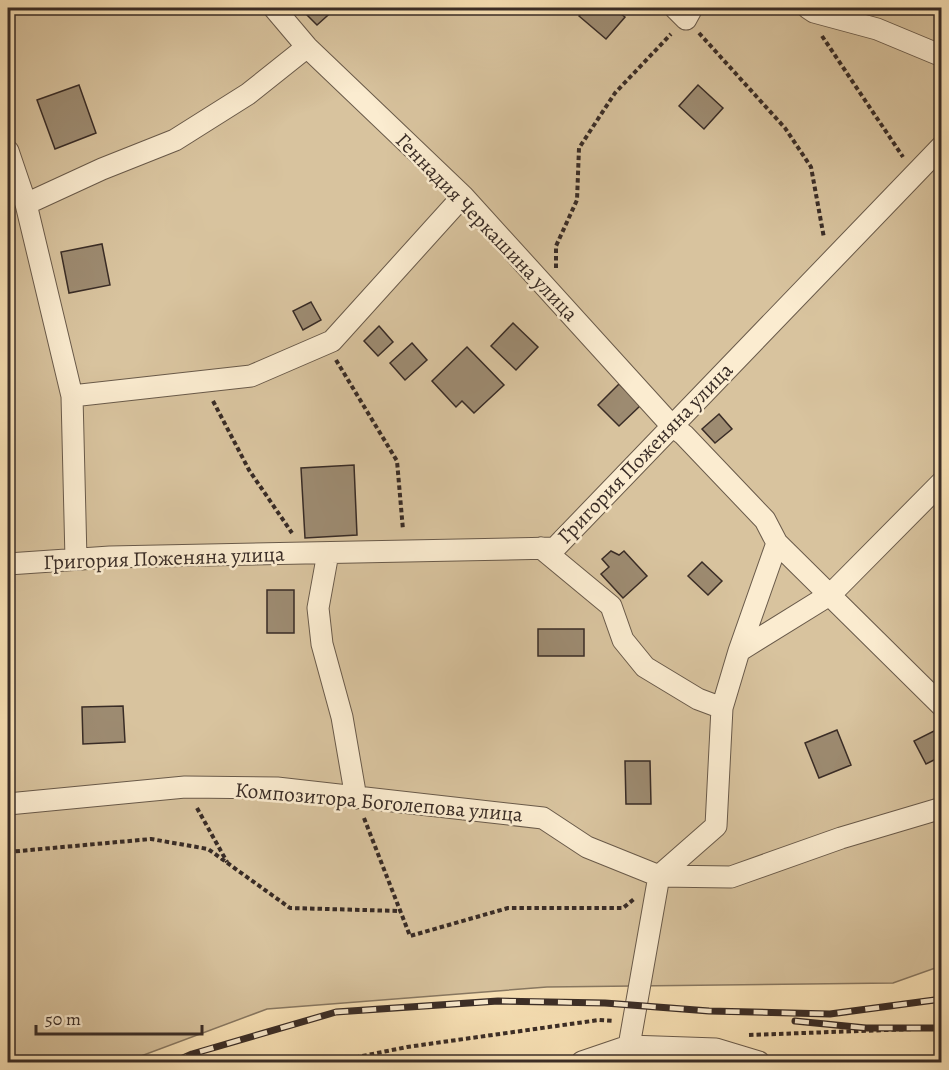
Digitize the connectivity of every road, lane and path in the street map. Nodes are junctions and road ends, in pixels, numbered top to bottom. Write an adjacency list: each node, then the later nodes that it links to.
1 (274, 8): 5 (street, Геннадия Черкашина улица)
2 (808, 8): 6 (street)
3 (685, 11): 12 (path); 13 (path)
4 (816, 28): 9 (path)
5 (307, 47): 10 (street, Геннадия Черкашина улица); 11 (street)
6 (942, 56)
7 (942, 146): 9 (street, Григория Поженяна улица)
8 (8, 151): 11 (street)
9 (908, 181): 12 (street, Григория Поженяна улица)
10 (463, 196): 13 (street, Геннадия Черкашина улица); 14 (street)
11 (26, 204): 16 (street)
12 (829, 262): 17 (street, Григория Поженяна улица)
13 (556, 298): 17 (street, Геннадия Черкашина улица)
14 (326, 344): 15 (street); 21 (path)
15 (203, 382): 16 (street); 23 (path)
16 (72, 396): 24 (street)
17 (671, 425): 19 (street, Геннадия Черкашина улица); 20 (street, Григория Поженяна улица)
18 (942, 482): 26 (street)
19 (777, 543): 26 (street, Геннадия Черкашина улица); 27 (street)
20 (541, 548): 21 (street, Григория Поженяна улица); 29 (street)
21 (405, 552): 22 (street, Григория Поженяна улица)
22 (328, 553): 23 (street, Григория Поженяна улица); 31 (street)
23 (297, 554): 24 (street, Григория Поженяна улица)
24 (76, 559): 25 (street, Григория Поженяна улица)
25 (8, 564)
26 (831, 594): 27 (street); 28 (street, Геннадия Черкашина улица)
27 (739, 651): 29 (street)
28 (942, 706)
29 (722, 708): 36 (street)
30 (185, 787): 31 (street, Композитора Боголепова улица); 32 (street, Композитора Боголепова улица); 35 (path)
31 (356, 798): 36 (street, Композитора Боголепова улица); 37 (path)
32 (8, 804)
33 (942, 808): 36 (street, Композитора Боголепова улица)
34 (8, 852): 35 (path)
35 (228, 863): 37 (path)
36 (659, 876): 37 (path); 38 (street)
37 (400, 911)
38 (629, 1046): 39 (street); 40 (street)
39 (582, 1062)
40 (759, 1062)

